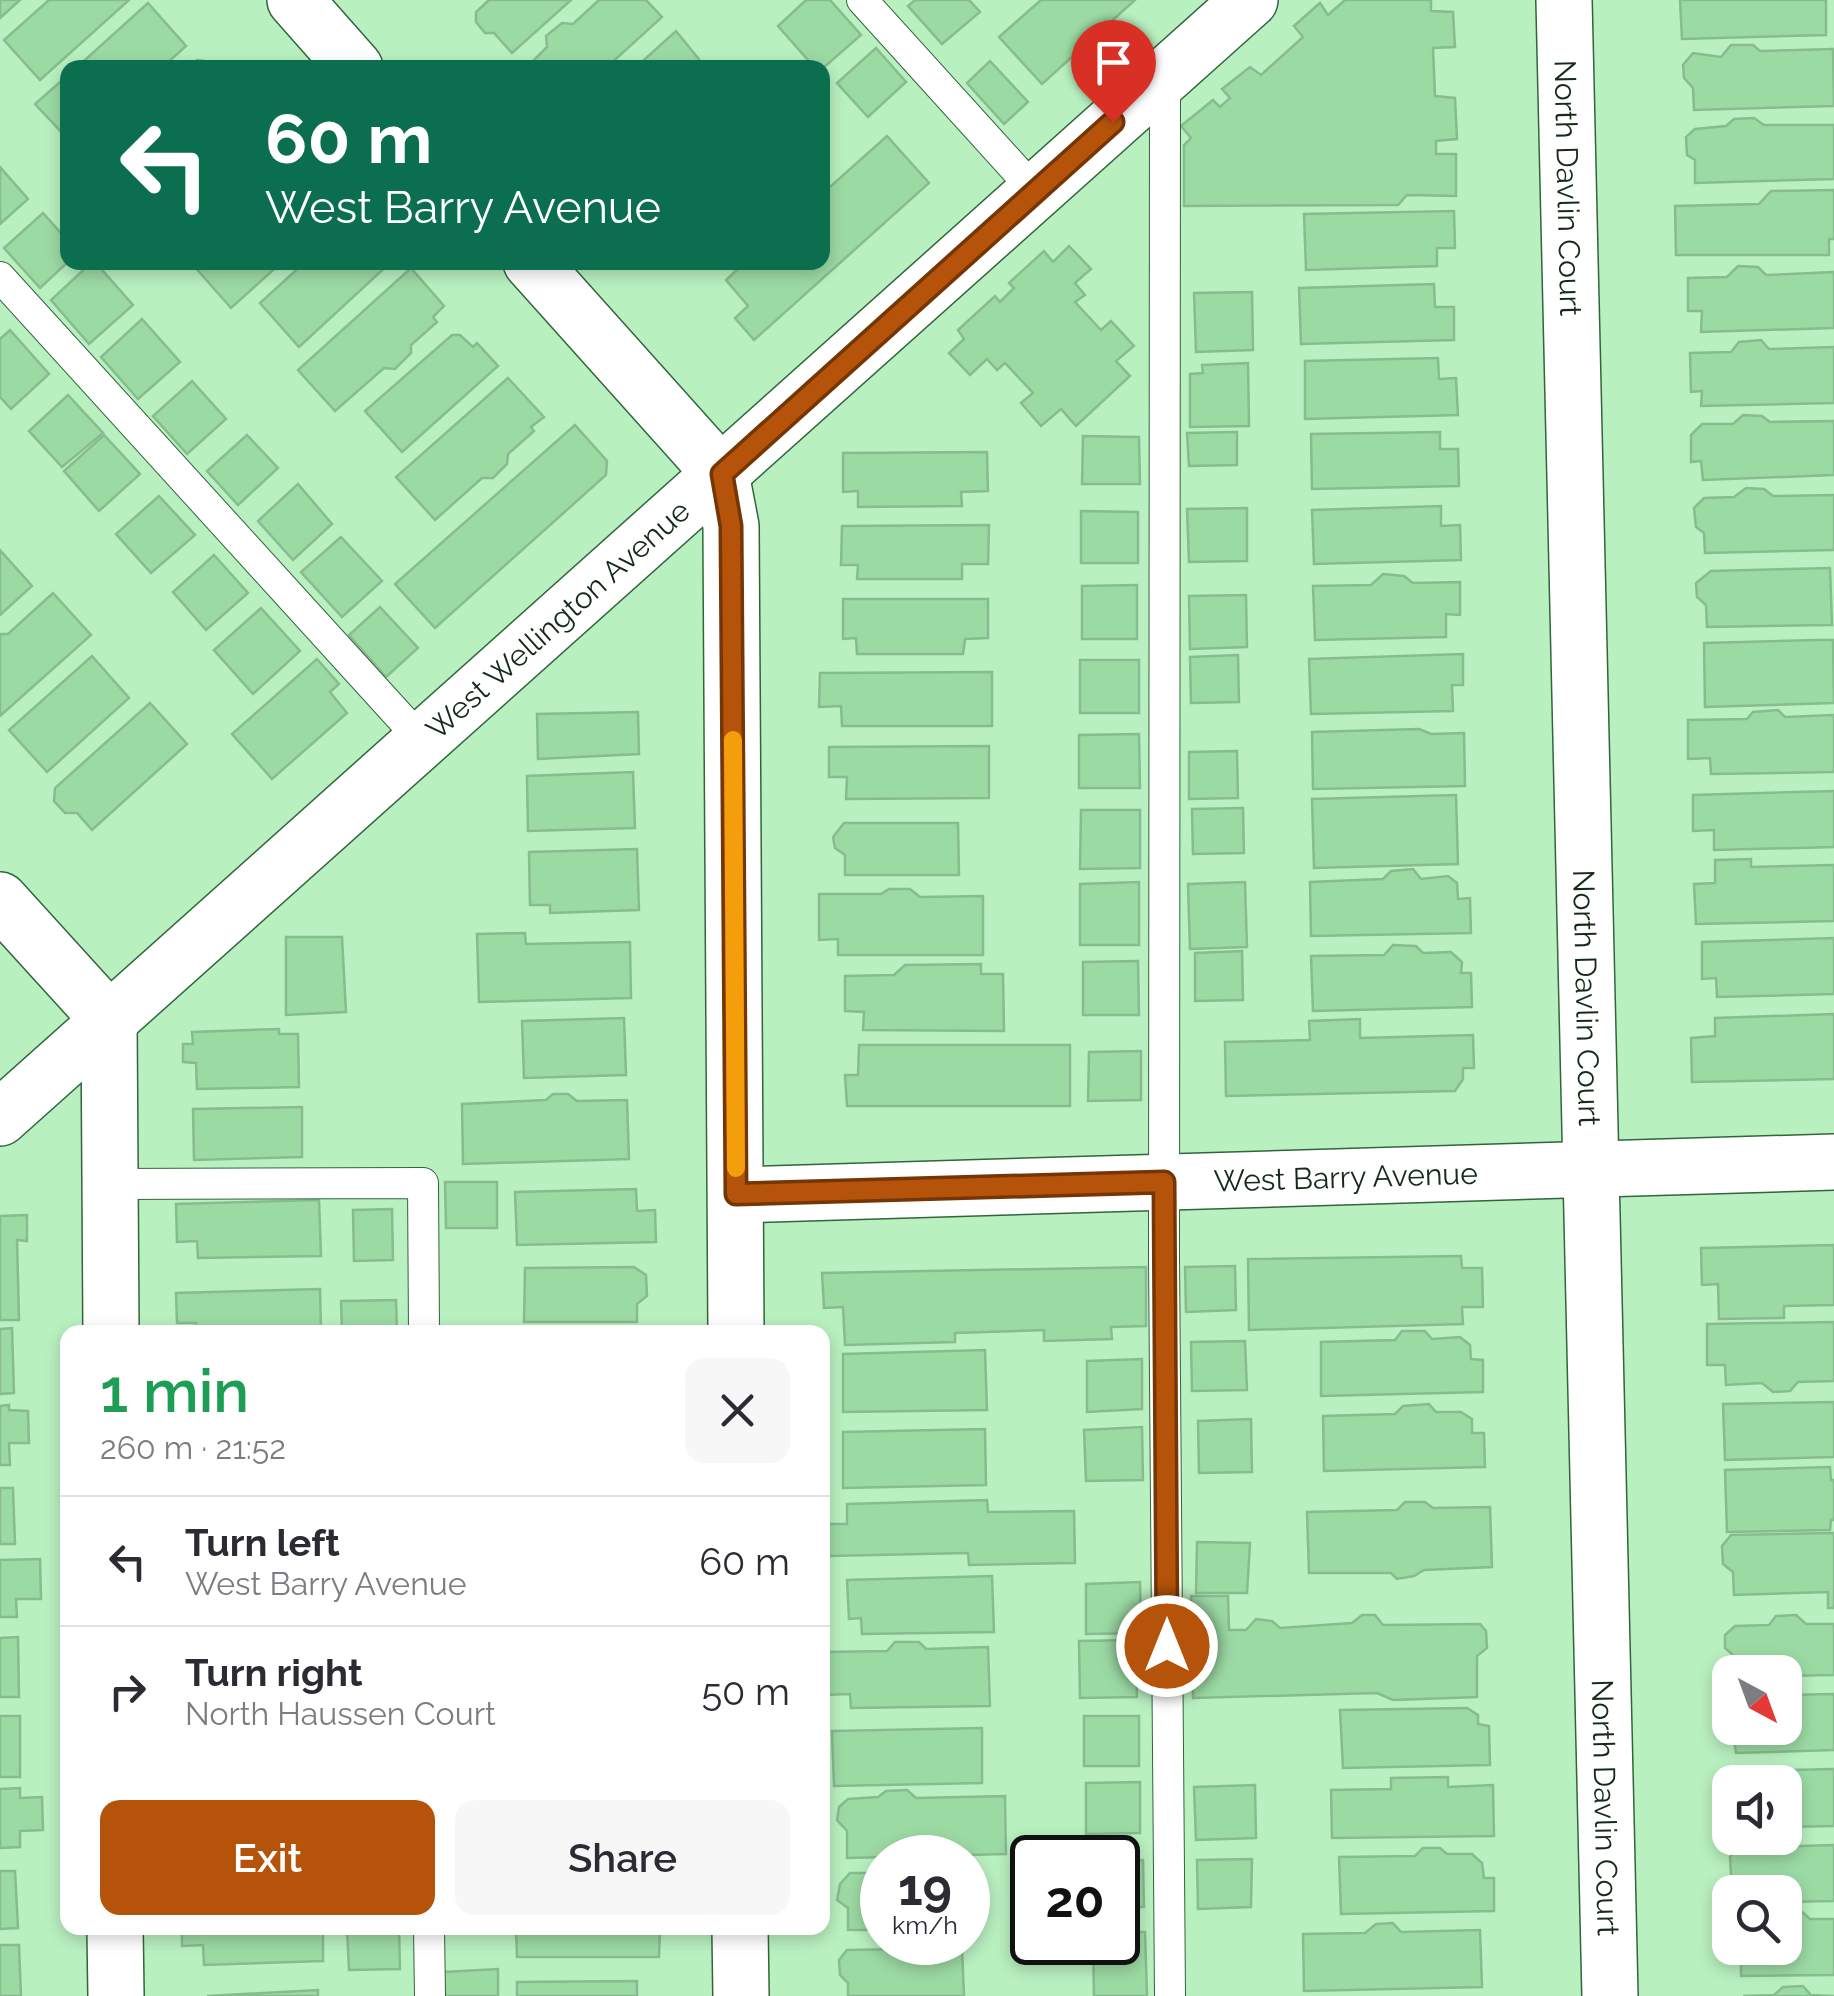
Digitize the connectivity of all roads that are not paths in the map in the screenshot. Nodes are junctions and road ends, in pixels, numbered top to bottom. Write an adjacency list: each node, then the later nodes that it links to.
1 (295, 0): 5 (street)
2 (862, 0): 7 (lane)
3 (1250, 0): 6 (street, West Wellington Avenue)
4 (1564, 0): 16 (street, North Davlin Court)
5 (349, 60)
6 (1165, 76): 7 (street, West Wellington Avenue); 17 (lane)
7 (1036, 192): 10 (street, West Wellington Avenue)
8 (538, 270): 10 (street)
9 (0, 277): 11 (lane)
10 (722, 474): 11 (street, West Wellington Avenue); 19 (street)
11 (422, 741): 13 (street, West Wellington Avenue)
12 (0, 900): 13 (street)
13 (109, 1020): 14 (street, West Wellington Avenue); 18 (street)
14 (0, 1118)
15 (1834, 1162): 16 (street, West Barry Avenue)
16 (1591, 1170): 17 (street, West Barry Avenue); 30 (street, North Davlin Court)
17 (1164, 1182): 19 (street, West Barry Avenue); 29 (lane)
18 (110, 1184): 20 (street); 21 (lane)
19 (736, 1194): 22 (street)
20 (111, 1325)
21 (424, 1325)
22 (736, 1325)
23 (116, 1935): 26 (street)
24 (429, 1935): 27 (lane)
25 (740, 1935): 28 (street)
26 (116, 1996)
27 (430, 1996)
28 (741, 1996)
29 (1170, 1996)
30 (1610, 1996)

